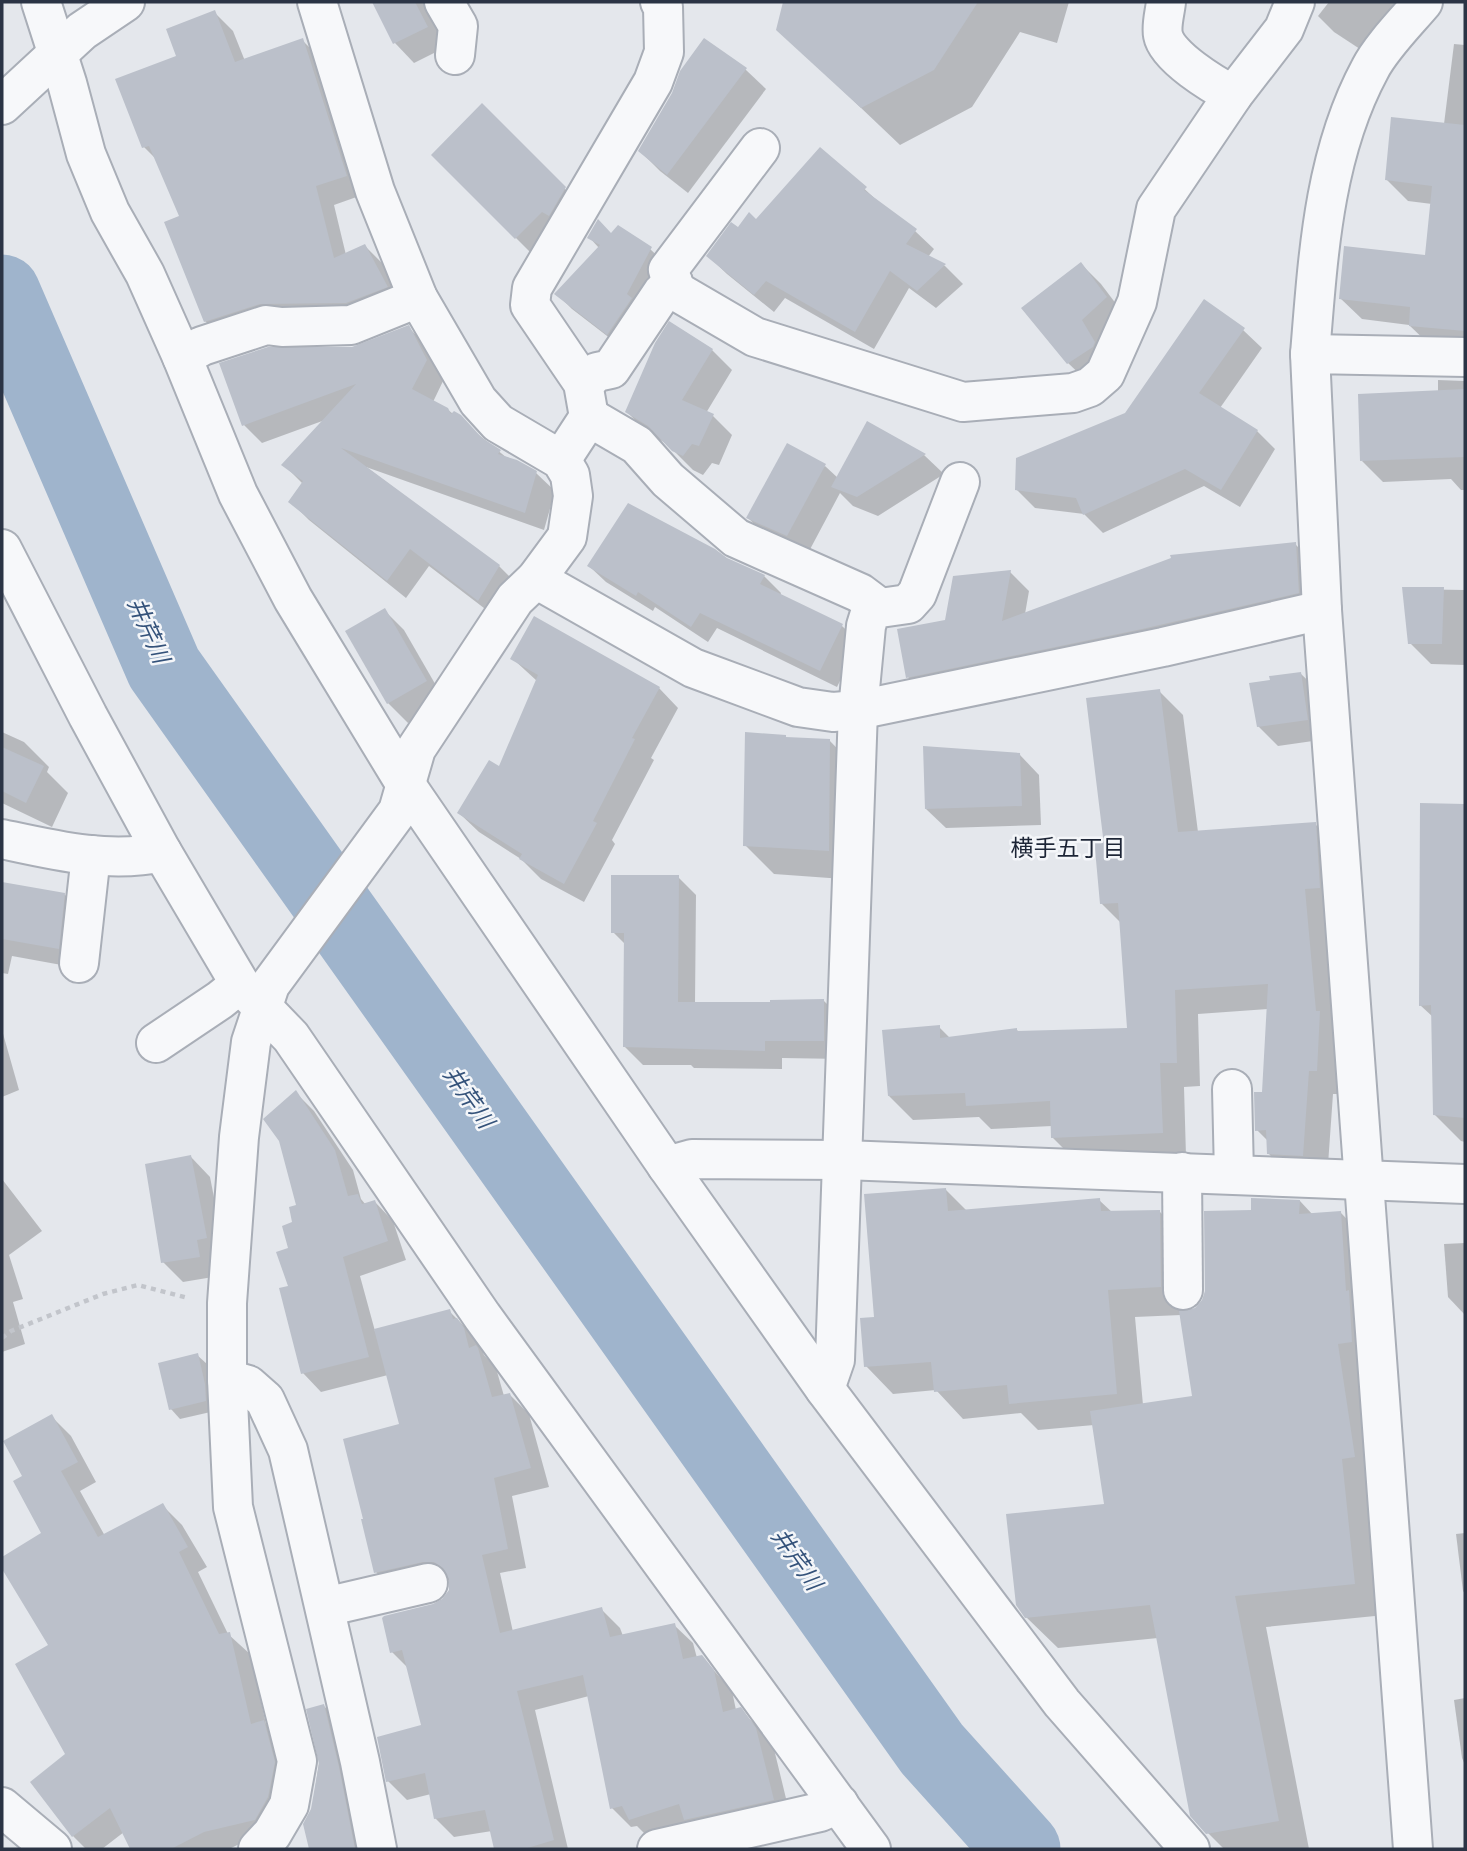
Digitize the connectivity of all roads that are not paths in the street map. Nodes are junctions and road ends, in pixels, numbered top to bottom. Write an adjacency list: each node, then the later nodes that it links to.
1 (41, 2): 10 (street)
2 (125, 2): 10 (street)
3 (317, 2): 15 (street)
4 (444, 2): 9 (street)
5 (660, 2): 19 (street)
6 (1166, 2): 11 (street)
7 (1295, 2): 11 (street)
8 (1423, 2): 16 (street)
9 (454, 55)
10 (51, 60): 12 (street); 17 (street)
11 (1233, 95): 14 (street)
12 (2, 105)
13 (760, 148): 14 (street)
14 (673, 282): 19 (street)
15 (418, 298): 17 (street); 20 (street)
16 (1310, 354): 18 (street); 25 (street)
17 (182, 357): 27 (street)
18 (1465, 357)
19 (586, 400): 20 (street); 24 (street)
20 (561, 460): 23 (street)
21 (960, 482): 24 (street)
22 (2, 548): 29 (street)
23 (536, 579): 26 (street); 27 (street)
24 (880, 608): 26 (street)
25 (1322, 610): 26 (street); 39 (street)
26 (858, 710): 35 (street)
27 (402, 798): 32 (street); 36 (street)
28 (2, 839): 30 (street)
29 (162, 852): 30 (street); 32 (street)
30 (91, 855): 31 (street)
31 (79, 963)
32 (257, 992): 33 (street); 42 (street); 46 (street)
33 (156, 1042)
34 (1231, 1089): 38 (street)
35 (844, 1160): 36 (street); 37 (street); 43 (street)
36 (667, 1166): 43 (street)
37 (1182, 1172): 38 (street); 41 (street)
38 (1234, 1174): 39 (street)
39 (1363, 1179): 40 (street); 54 (street)
40 (1465, 1184)
41 (1183, 1290)
42 (227, 1380): 45 (street); 49 (street)
43 (825, 1389): 53 (street)
44 (428, 1583): 45 (street)
45 (325, 1607): 50 (street)
46 (839, 1804): 51 (street); 52 (street)
47 (2, 1807): 48 (street)
48 (52, 1849)
49 (258, 1849)
50 (377, 1849)
51 (657, 1849)
52 (871, 1849)
53 (1190, 1849)
54 (1413, 1849)

